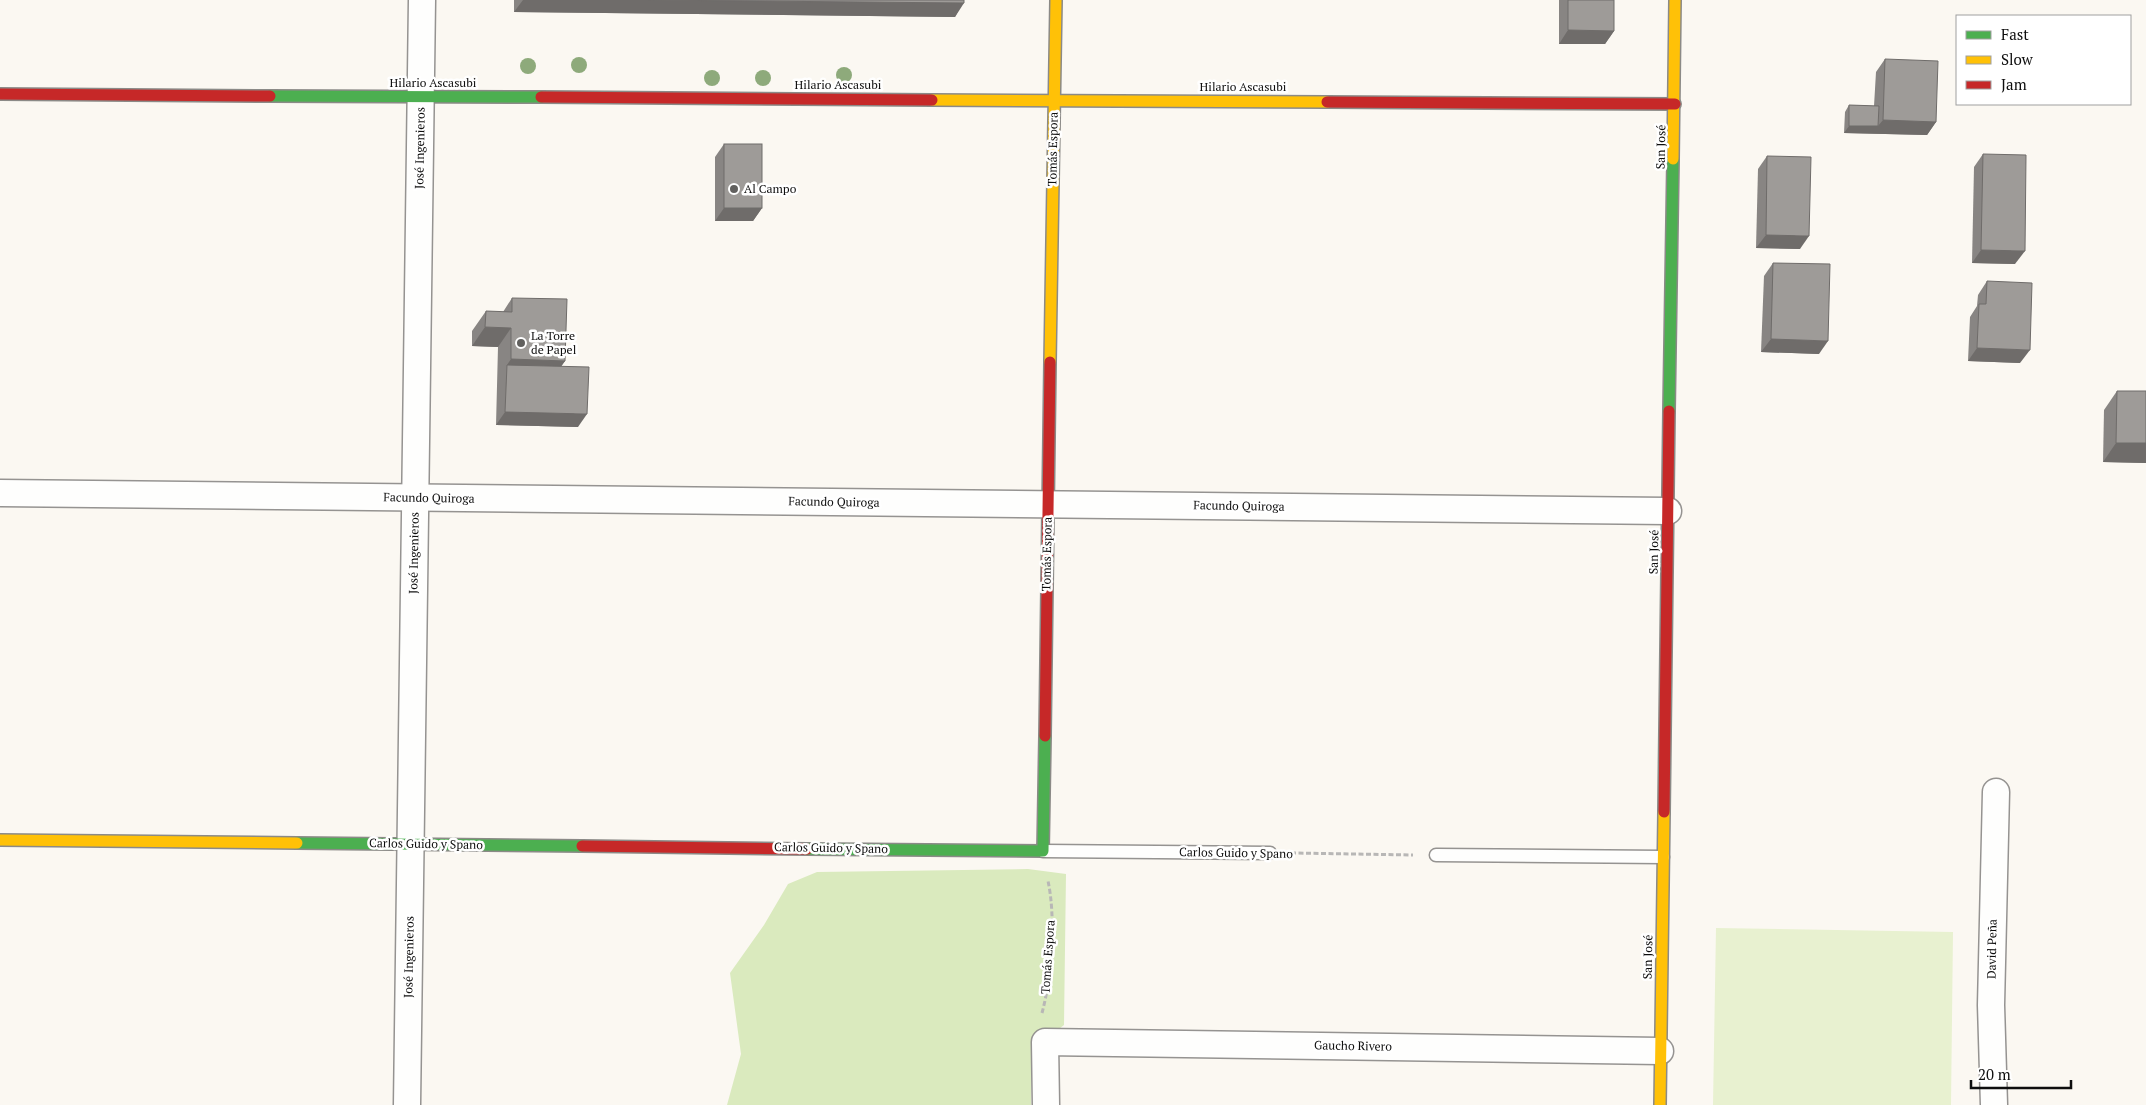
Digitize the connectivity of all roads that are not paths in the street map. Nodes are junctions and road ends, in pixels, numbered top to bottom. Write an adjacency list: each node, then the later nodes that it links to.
1 (422, 0): 5 (street, José Ingenieros)
2 (1056, 0): 6 (street, Tomás Espora)
3 (1676, 0): 7 (street, San José)
4 (0, 94): 5 (street, Hilario Ascasubi)
5 (420, 96): 6 (street, Hilario Ascasubi); 9 (street, José Ingenieros)
6 (1054, 100): 7 (street, Hilario Ascasubi); 10 (street, Tomás Espora)
7 (1675, 104): 11 (street, San José)
8 (0, 493): 9 (street, Facundo Quiroga)
9 (415, 498): 10 (street, Facundo Quiroga); 14 (street, José Ingenieros)
10 (1048, 504): 11 (street, Facundo Quiroga); 15 (street, Tomás Espora)
11 (1668, 511): 18 (street, San José)
12 (1996, 792): 23 (street, David Peña)
13 (0, 840): 14 (street, Carlos Guido y Spano)
14 (410, 844): 15 (street, Carlos Guido y Spano); 20 (street, José Ingenieros)
15 (1043, 850): 16 (lane, Carlos Guido y Spano)
16 (1270, 853)
17 (1436, 855): 18 (lane)
18 (1663, 857): 19 (street, San José)
19 (1660, 1051): 21 (street, Gaucho Rivero); 22 (street, San José)
20 (407, 1105)
21 (1046, 1105)
22 (1660, 1105)
23 (1994, 1105)

